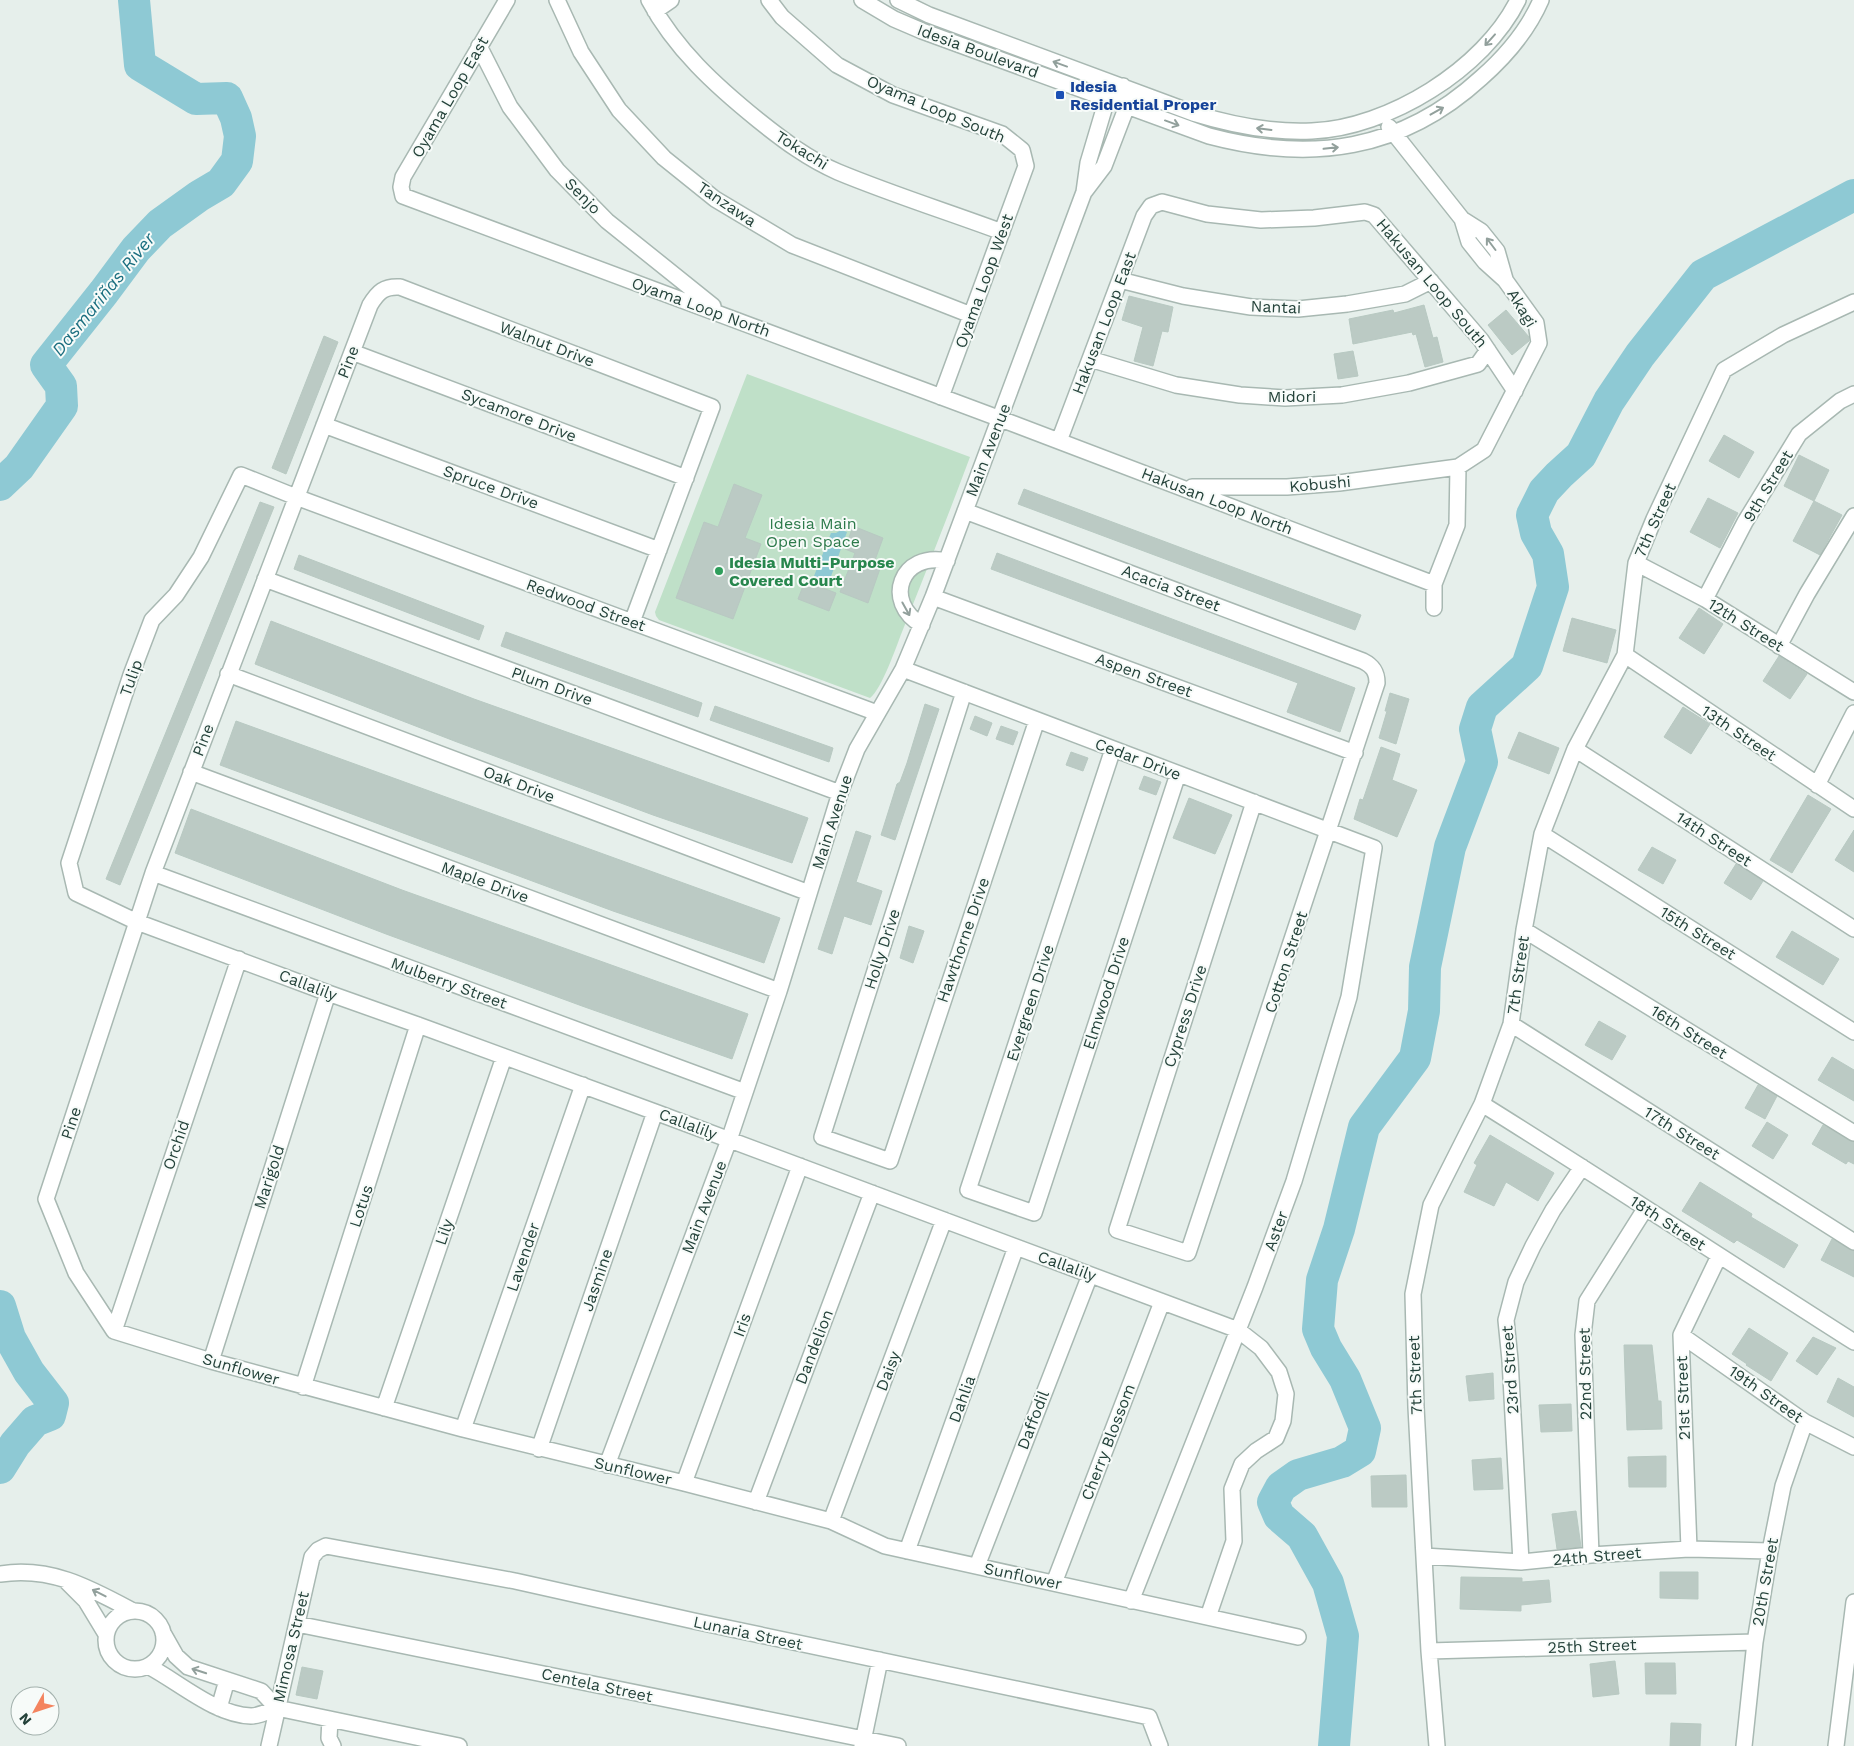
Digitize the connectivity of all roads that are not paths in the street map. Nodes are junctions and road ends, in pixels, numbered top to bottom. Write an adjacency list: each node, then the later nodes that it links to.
1 (507, 0): 10 (street, Oyama Loop East)
2 (557, 0): 26 (street, Tanzawa)
3 (671, 0): 9 (street)
4 (769, 0): 16 (street, Oyama Loop South)
5 (862, 0): 12 (street, Idesia Boulevard)
6 (898, 0): 11 (street, Idesia Boulevard, one-way to 6)
7 (1518, 0): 14 (street, Idesia Boulevard, one-way to 14)
8 (1541, 0): 15 (street, Idesia Boulevard, one-way to 8)
9 (652, 6): 20 (street, Tokachi)
10 (479, 46): 18 (street, Oyama Loop East); 25 (street, Senjo)
11 (1123, 86): 12 (street); 13 (street); 14 (street, Idesia Boulevard, one-way to 11)
12 (1107, 99): 13 (street, Idesia Boulevard); 17 (street, Main Avenue)
13 (1127, 106): 15 (street, Idesia Boulevard, one-way to 15); 17 (street, Main Avenue)
14 (1380, 116): 15 (street)
15 (1394, 133): 30 (street, Akagi)
16 (1026, 166): 20 (street, Oyama Loop West)
17 (1084, 192): 33 (street, Main Avenue)
18 (403, 196): 25 (street, Oyama Loop North)
19 (1151, 206): 21 (street, Hakusan Loop East); 22 (street, Hakusan Loop South)
20 (1002, 232): 26 (street, Oyama Loop West)
21 (1120, 280): 22 (street, Nantai); 29 (street, Hakusan Loop East)
22 (1431, 281): 27 (street, Hakusan Loop South)
23 (382, 290): 28 (street, Pine); 37 (street, Walnut Drive)
24 (1854, 302): 44 (street, 7th Street)
25 (724, 314): 32 (street, Oyama Loop North)
26 (971, 315): 32 (street, Oyama Loop West)
27 (1488, 350): 29 (street, Midori); 30 (street, Hakusan Loop South)
28 (352, 352): 34 (street, Pine); 37 (street, Sycamore Drive)
29 (1090, 359): 35 (street, Hakusan Loop East)
30 (1515, 391): 36 (street, Akagi)
31 (1854, 394): 48 (street, 9th Street)
32 (941, 397): 33 (street, Oyama Loop North)
33 (999, 418): 35 (street, Hakusan Loop North); 40 (street, Main Avenue)
34 (324, 425): 39 (street, Pine); 42 (street, Spruce Drive)
35 (1059, 441): 38 (street, Hakusan Loop North)
36 (1458, 467): 38 (street, Kobushi); 46 (street)
37 (686, 478): 42 (street)
38 (1181, 487): 46 (street, Hakusan Loop North)
39 (296, 497): 45 (street, Pine); 50 (street, Redwood Street); 76 (street, Tulip)
40 (965, 511): 43 (street, Main Avenue); 55 (street, Acacia Street)
41 (1854, 516): 52 (street)
42 (659, 550): 50 (street)
43 (947, 561): 47 (street, Main Avenue); 51 (street, one-way to 51)
44 (1636, 562): 48 (street, 12th Street); 53 (street, 7th Street)
45 (265, 579): 56 (street, Pine); 68 (street, Plum Drive)
46 (1434, 584): 49 (street)
47 (933, 597): 51 (street, Main Avenue); 64 (street, Aspen Street)
48 (1705, 599): 52 (street, 12th Street)
49 (1434, 608)
50 (632, 622): 60 (street, Redwood Street)
51 (922, 625): 54 (street, Main Avenue)
52 (1779, 646): 58 (street, 12th Street)
53 (1625, 655): 63 (street, 7th Street); 67 (street, 13th Street)
54 (903, 669): 57 (street, Cedar Drive); 60 (street, Main Avenue)
55 (1374, 670): 64 (street, Cotton Street)
56 (228, 674): 65 (street, Pine); 75 (street, Oak Drive)
57 (964, 692): 61 (street, Cedar Drive); 92 (street, Holly Drive)
58 (1854, 692)
59 (1854, 713): 67 (street)
60 (877, 714): 68 (street, Main Avenue)
61 (1037, 720): 62 (street, Cedar Drive); 92 (street, Hawthorne Drive)
62 (1114, 749): 66 (street, Cedar Drive); 97 (street, Evergreen Drive)
63 (1575, 749): 72 (street, 7th Street); 77 (street, 14th Street)
64 (1355, 753): 71 (street, Cotton Street)
65 (191, 772): 74 (street, Pine); 80 (street, Maple Drive)
66 (1178, 774): 69 (street, Cedar Drive); 97 (street, Elmwood Drive)
67 (1816, 785): 70 (street, 13th Street)
68 (840, 793): 75 (street, Main Avenue)
69 (1254, 802): 71 (street, Cedar Drive); 101 (street, Cypress Drive)
70 (1854, 809)
71 (1329, 831): 73 (street, Cedar Drive); 101 (street, Cotton Street)
72 (1542, 834): 78 (street, 7th Street); 84 (street, 15th Street)
73 (1374, 848): 105 (street, Aster)
74 (153, 873): 76 (street, Pine); 87 (street, Mulberry Street)
75 (809, 893): 80 (street, Main Avenue)
76 (137, 922): 79 (street, Callalily); 106 (street, Pine)
77 (1854, 929)
78 (1524, 930): 82 (street, 7th Street); 90 (street, 16th Street)
79 (239, 959): 81 (street, Callalily); 106 (street, Orchid)
80 (779, 991): 87 (street, Main Avenue)
81 (328, 993): 83 (street, Callalily); 109 (street, Marigold)
82 (1511, 1024): 88 (street, 7th Street); 99 (street, 17th Street)
83 (418, 1025): 85 (street, Callalily); 110 (street, Lotus)
84 (1854, 1032)
85 (504, 1057): 86 (street, Callalily); 111 (street, Lily)
86 (583, 1085): 89 (street, Callalily); 113 (street, Lavender)
87 (745, 1092): 91 (street, Main Avenue)
88 (1482, 1104): 94 (street, 18th Street); 125 (street, 7th Street)
89 (656, 1112): 91 (street, Callalily); 115 (street, Jasmine)
90 (1854, 1133)
91 (729, 1140): 93 (street, Callalily); 116 (street, Main Avenue)
92 (890, 1161)
93 (800, 1166): 95 (street, Callalily); 117 (street, Iris)
94 (1582, 1167): 96 (street, 18th Street); 126 (street, 23rd Street)
95 (872, 1193): 98 (street, Callalily); 118 (street, Dandelion)
96 (1645, 1209): 102 (street, 18th Street); 124 (street, 22nd Street)
97 (1034, 1213)
98 (944, 1220): 100 (street, Callalily); 119 (street, Daisy)
99 (1854, 1242)
100 (1016, 1247): 103 (street, Callalily); 122 (street, Dahlia)
101 (1188, 1253)
102 (1719, 1256): 107 (street, 21st Street); 108 (street, 18th Street)
103 (1090, 1274): 104 (street, Callalily); 127 (street, Daffodil)
104 (1162, 1302): 105 (street, Callalily); 130 (street, Cherry Blossom)
105 (1238, 1330): 131 (street, Aster); 134 (street, Callalily)
106 (114, 1331): 109 (street, Sunflower)
107 (1681, 1335): 112 (street, 19th Street); 120 (street, 21st Street)
108 (1854, 1342)
109 (210, 1361): 110 (street, Sunflower)
110 (303, 1386): 111 (street, Sunflower)
111 (384, 1408): 113 (street, Sunflower)
112 (1805, 1422): 114 (street, 19th Street); 123 (street, 20th Street)
113 (463, 1429): 115 (street, Sunflower)
114 (1854, 1446)
115 (539, 1448): 116 (street, Sunflower)
116 (607, 1465): 117 (street, Sunflower)
117 (684, 1483): 118 (street, Sunflower)
118 (756, 1502): 119 (street, Sunflower)
119 (831, 1521): 122 (street, Sunflower)
120 (1689, 1549): 123 (street, 24th Street); 124 (street, 24th Street)
121 (318, 1550): 135 (street, Mimosa Street); 141 (street, Lunaria Street)
122 (907, 1550): 127 (street, Sunflower)
123 (1770, 1551): 139 (street, 20th Street)
124 (1591, 1555): 126 (street, 24th Street)
125 (1424, 1556): 126 (street, 24th Street); 140 (street, 7th Street)
126 (1521, 1562)
127 (977, 1566): 130 (street, Sunflower)
128 (4, 1573): 129 (street)
129 (62, 1577): 133 (street, one-way to 129); 137 (street)
130 (1054, 1583): 131 (street, Sunflower)
131 (1131, 1601): 134 (street, Sunflower)
132 (1854, 1602): 156 (street)
133 (133, 1611): 136 (street); 137 (street)
134 (1208, 1617): 138 (street, Sunflower)
135 (297, 1624): 145 (street, Mimosa Street); 148 (street, Centela Street)
136 (163, 1633): 142 (street); 143 (street, one-way to 136)
137 (106, 1634): 142 (street)
138 (1298, 1637)
139 (1755, 1642): 140 (street, 25th Street); 155 (street, 20th Street)
140 (1429, 1650): 154 (street, 7th Street)
141 (880, 1660): 148 (street); 153 (street, Lunaria Street)
142 (148, 1666): 144 (street)
143 (227, 1680): 144 (street); 145 (street)
144 (219, 1708): 145 (street)
145 (277, 1708): 146 (street); 149 (street, Mimosa Street)
146 (330, 1719): 147 (street); 150 (street)
147 (410, 1741): 151 (street)
148 (863, 1742): 152 (street, Centela Street)
149 (269, 1746)
150 (333, 1746)
151 (459, 1746)
152 (898, 1746)
153 (1160, 1746)
154 (1437, 1746)
155 (1744, 1746)
156 (1836, 1746)

